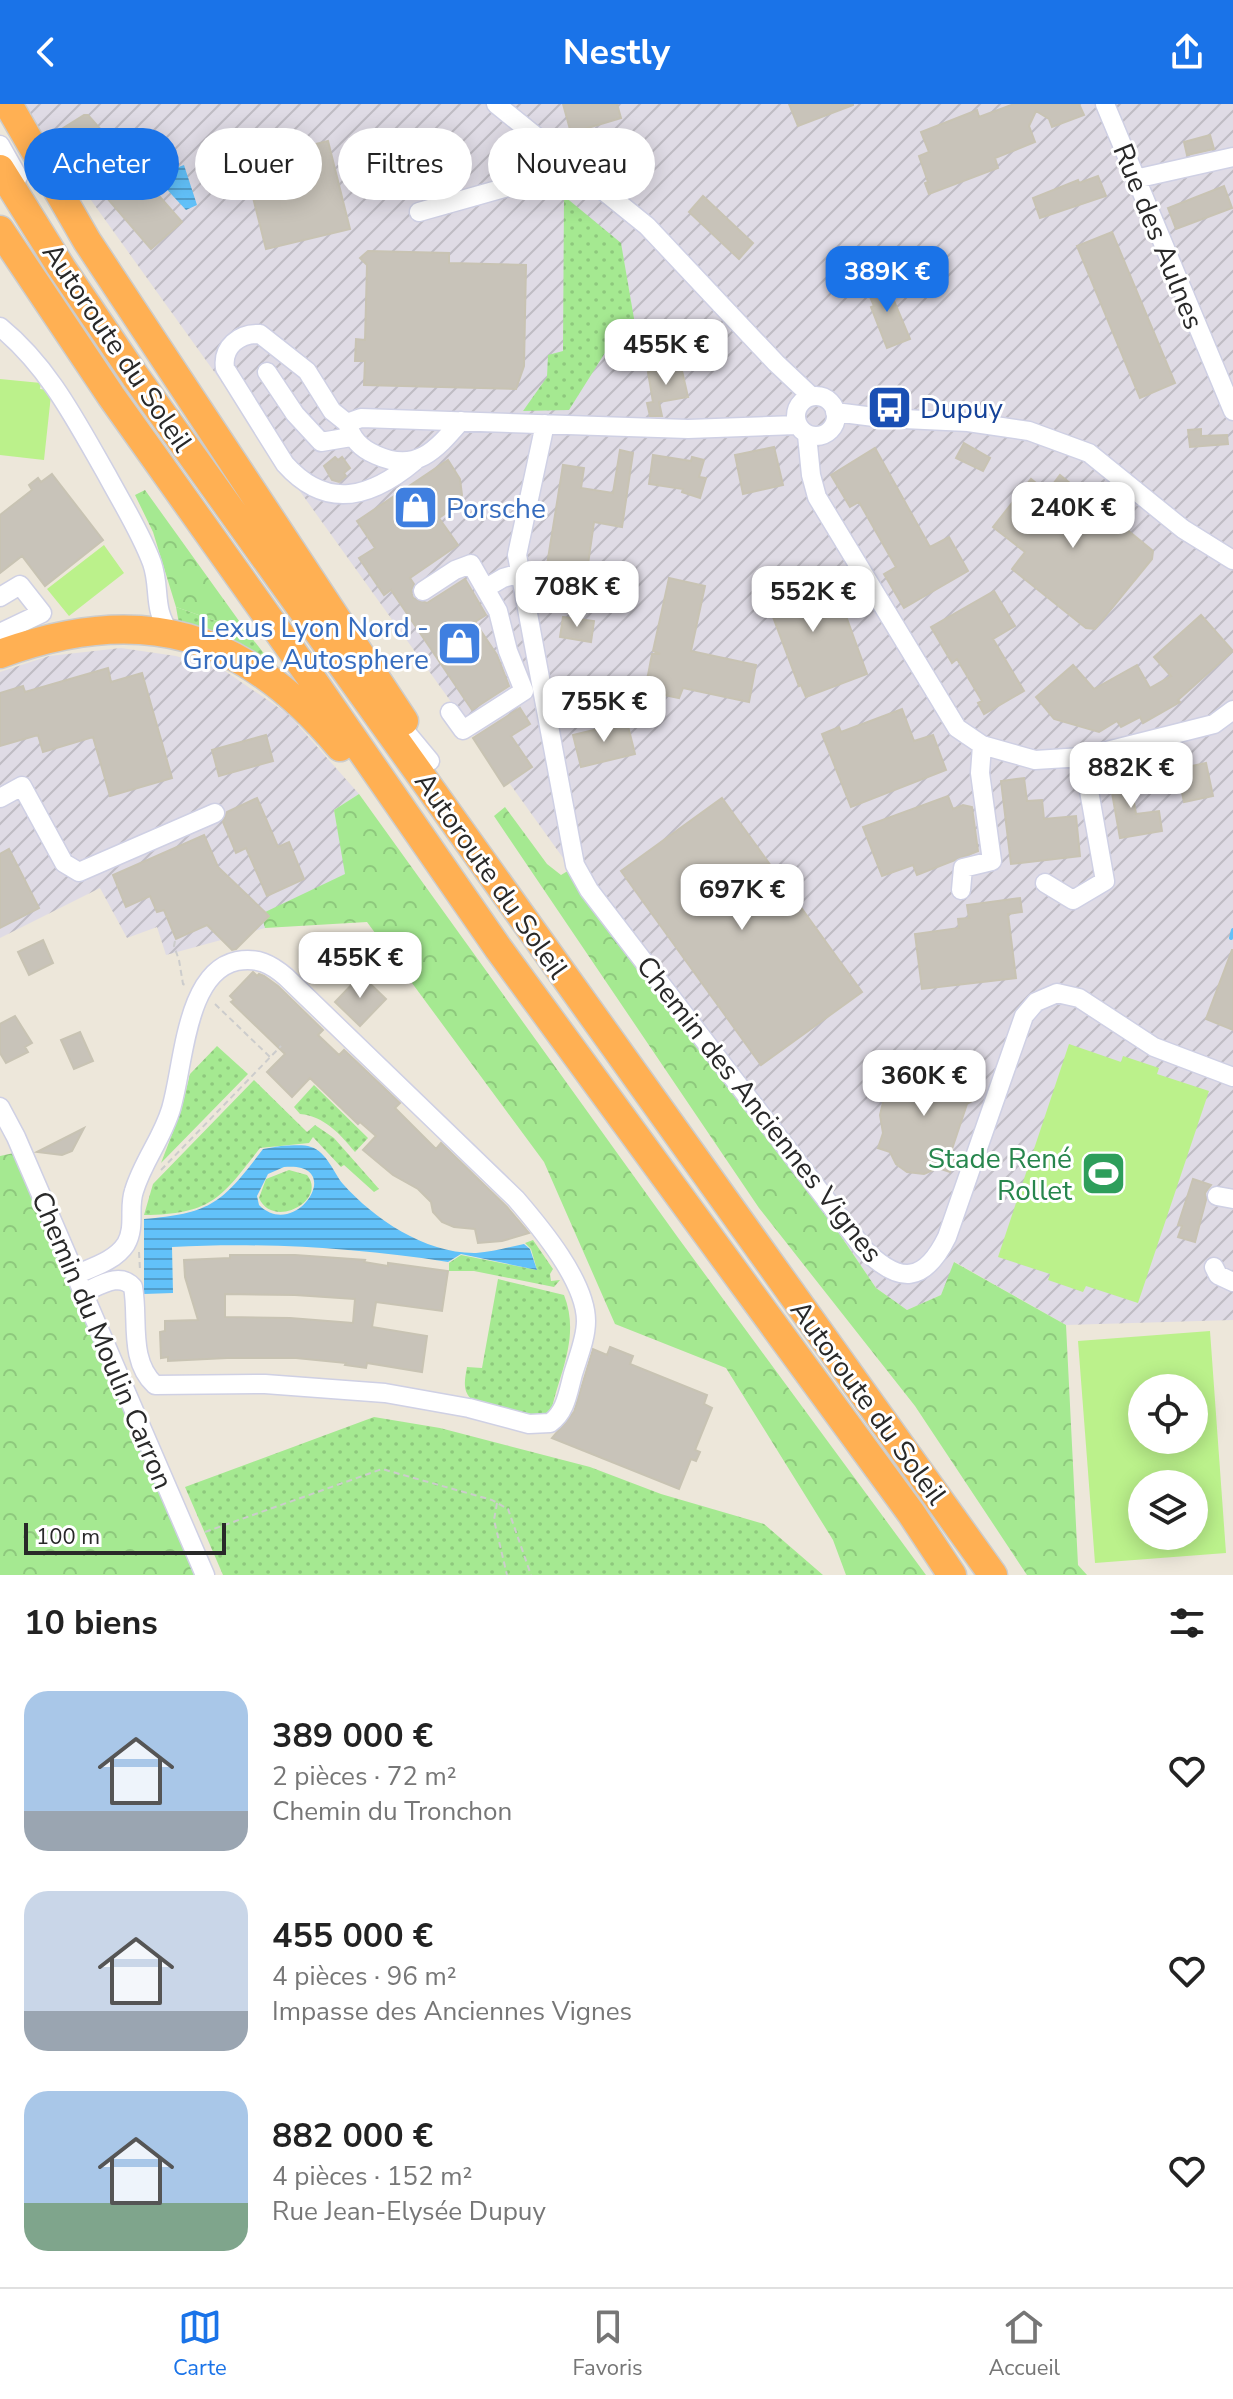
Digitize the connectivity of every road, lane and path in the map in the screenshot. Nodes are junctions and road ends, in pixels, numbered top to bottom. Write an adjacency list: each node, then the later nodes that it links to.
1 (8, 104): 36 (highway)
2 (496, 104): 4 (street)
3 (1105, 104): 8 (street, Rue des Aulnes)
4 (527, 128)
5 (0, 145): 36 (street)
6 (1233, 157): 8 (street)
7 (0, 169): 40 (highway, Autoroute du Soleil)
8 (1135, 179): 16 (street, Rue des Aulnes)
9 (488, 193): 11 (street)
10 (616, 200): 15 (street)
11 (419, 212)
12 (0, 230): 43 (highway, Autoroute du Soleil)
13 (0, 327): 29 (street)
14 (267, 372): 20 (street)
15 (806, 399): 17 (street); 21 (street)
16 (1232, 408)
17 (835, 418): 21 (street); 23 (street)
18 (461, 421): 19 (street); 20 (street); 22 (street)
19 (545, 424): 21 (street); 24 (street, Chemin des Anciennes Vignes)
20 (349, 430): 22 (street); 22 (street)
21 (808, 432): 34 (street)
22 (415, 461)
23 (1232, 558)
24 (520, 573): 25 (street); 31 (street, Chemin des Anciennes Vignes)
25 (486, 588): 26 (street); 31 (street)
26 (423, 591)
27 (0, 597): 28 (street)
28 (0, 633)
29 (170, 633): 30 (highway); 43 (highway)
30 (0, 654)
31 (533, 687): 33 (street); 48 (street, Chemin des Anciennes Vignes)
32 (1233, 710): 35 (street)
33 (450, 712)
34 (982, 745): 35 (street); 41 (street)
35 (1083, 757): 39 (street)
36 (430, 761): 40 (highway)
37 (0, 798): 38 (street)
38 (215, 813)
39 (1045, 883)
40 (501, 884): 63 (highway, Autoroute du Soleil)
41 (961, 890)
42 (175, 941): 44 (path)
43 (498, 948): 62 (highway, Autoroute du Soleil)
44 (195, 990)
45 (208, 997): 47 (path)
46 (281, 1046): 47 (path)
47 (270, 1057): 50 (path)
48 (1233, 1077)
49 (1, 1111): 54 (street, Chemin du Moulin Carron)
50 (156, 1170)
51 (139, 1240): 53 (path)
52 (1214, 1267): 55 (street)
53 (140, 1270)
54 (75, 1275): 56 (street, Chemin du Moulin Carron); 56 (street)
55 (1233, 1282)
56 (82, 1293): 58 (street, Chemin du Moulin Carron)
57 (497, 1503): 58 (path); 60 (path); 61 (path)
58 (189, 1538): 59 (street, Chemin du Moulin Carron)
59 (205, 1575)
60 (507, 1575)
61 (531, 1575)
62 (952, 1575)
63 (993, 1575)

